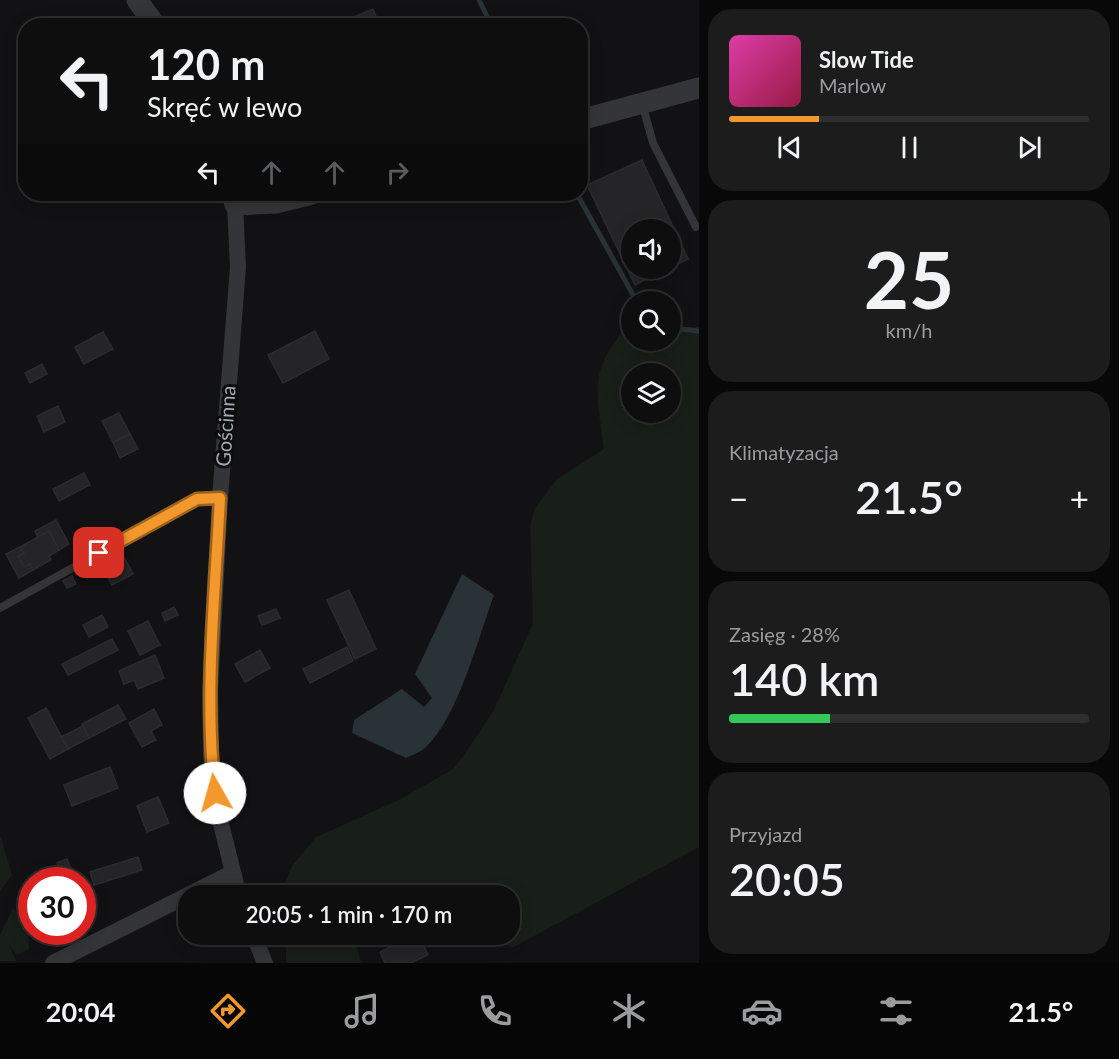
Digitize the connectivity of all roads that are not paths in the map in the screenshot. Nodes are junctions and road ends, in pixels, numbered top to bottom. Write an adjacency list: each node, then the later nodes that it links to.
1 (137, 0): 2 (street)
2 (150, 18)
3 (699, 88): 4 (street)
4 (642, 103): 5 (street); 9 (lane)
5 (588, 118)
6 (233, 201): 10 (street, Gościnna)
7 (254, 201): 8 (street)
8 (284, 201)
9 (696, 227)
10 (220, 498): 11 (lane); 12 (street, Gościnna)
11 (0, 608)
12 (232, 873): 13 (street, Gościnna); 15 (street)
13 (236, 885)
14 (258, 945): 16 (street)
15 (53, 963)
16 (265, 963)

